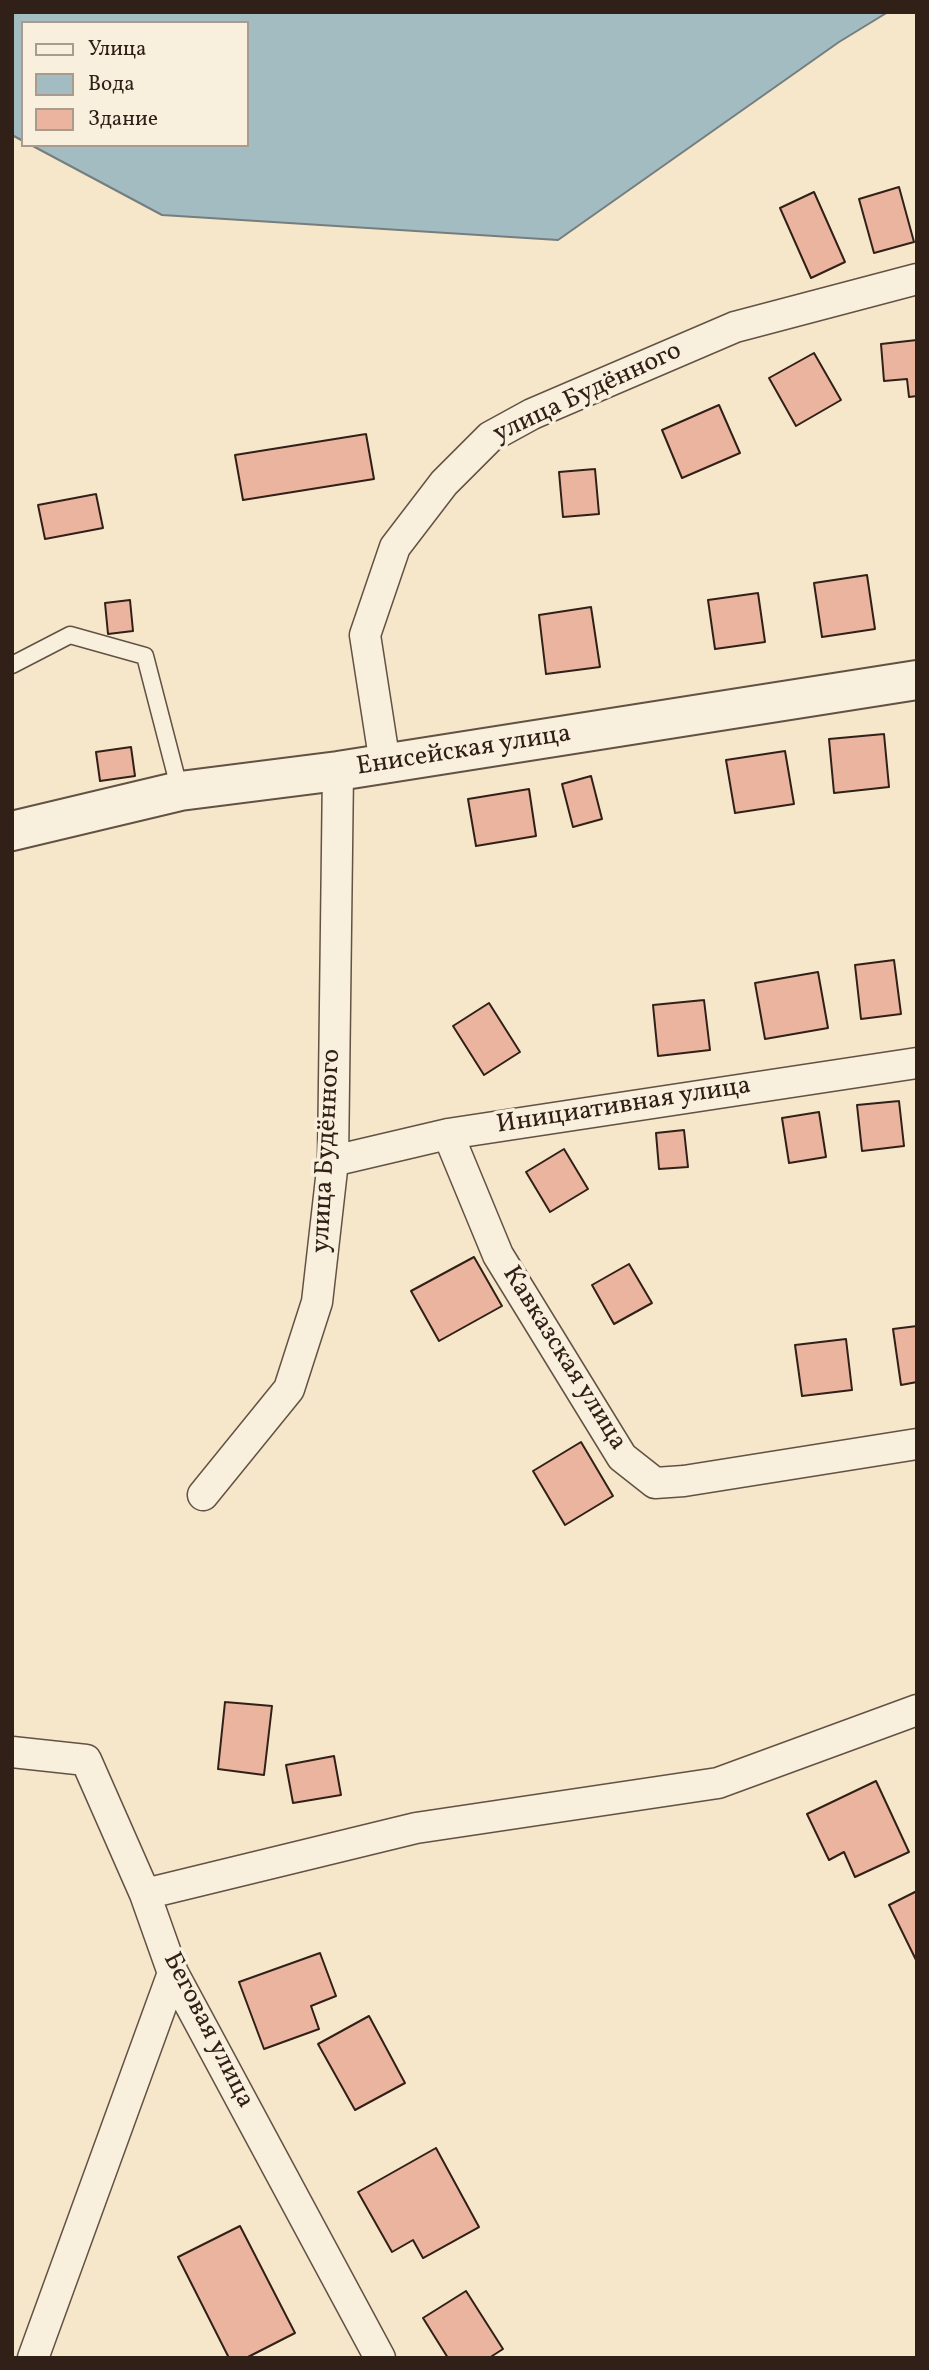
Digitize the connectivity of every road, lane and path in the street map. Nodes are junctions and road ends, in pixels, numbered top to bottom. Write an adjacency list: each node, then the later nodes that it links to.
1 (917, 279): 4 (street, улица Будённого)
2 (12, 665): 6 (lane)
3 (917, 680): 4 (street, Енисейская улица)
4 (385, 764): 5 (street, Енисейская улица)
5 (338, 771): 6 (street, Енисейская улица); 10 (street, улица Будённого)
6 (180, 791): 7 (street, Енисейская улица)
7 (12, 831)
8 (917, 1063): 9 (street, Инициативная улица)
9 (448, 1134): 10 (street, Инициативная улица); 11 (street, Кавказская улица)
10 (333, 1160): 12 (street, улица Будённого)
11 (917, 1444)
12 (203, 1495)
13 (917, 1710): 15 (street)
14 (12, 1752): 15 (street, Беговая улица)
15 (145, 1894): 16 (street, Беговая улица)
16 (173, 1973): 17 (street); 18 (street, Беговая улица)
17 (33, 2358)
18 (380, 2358)

